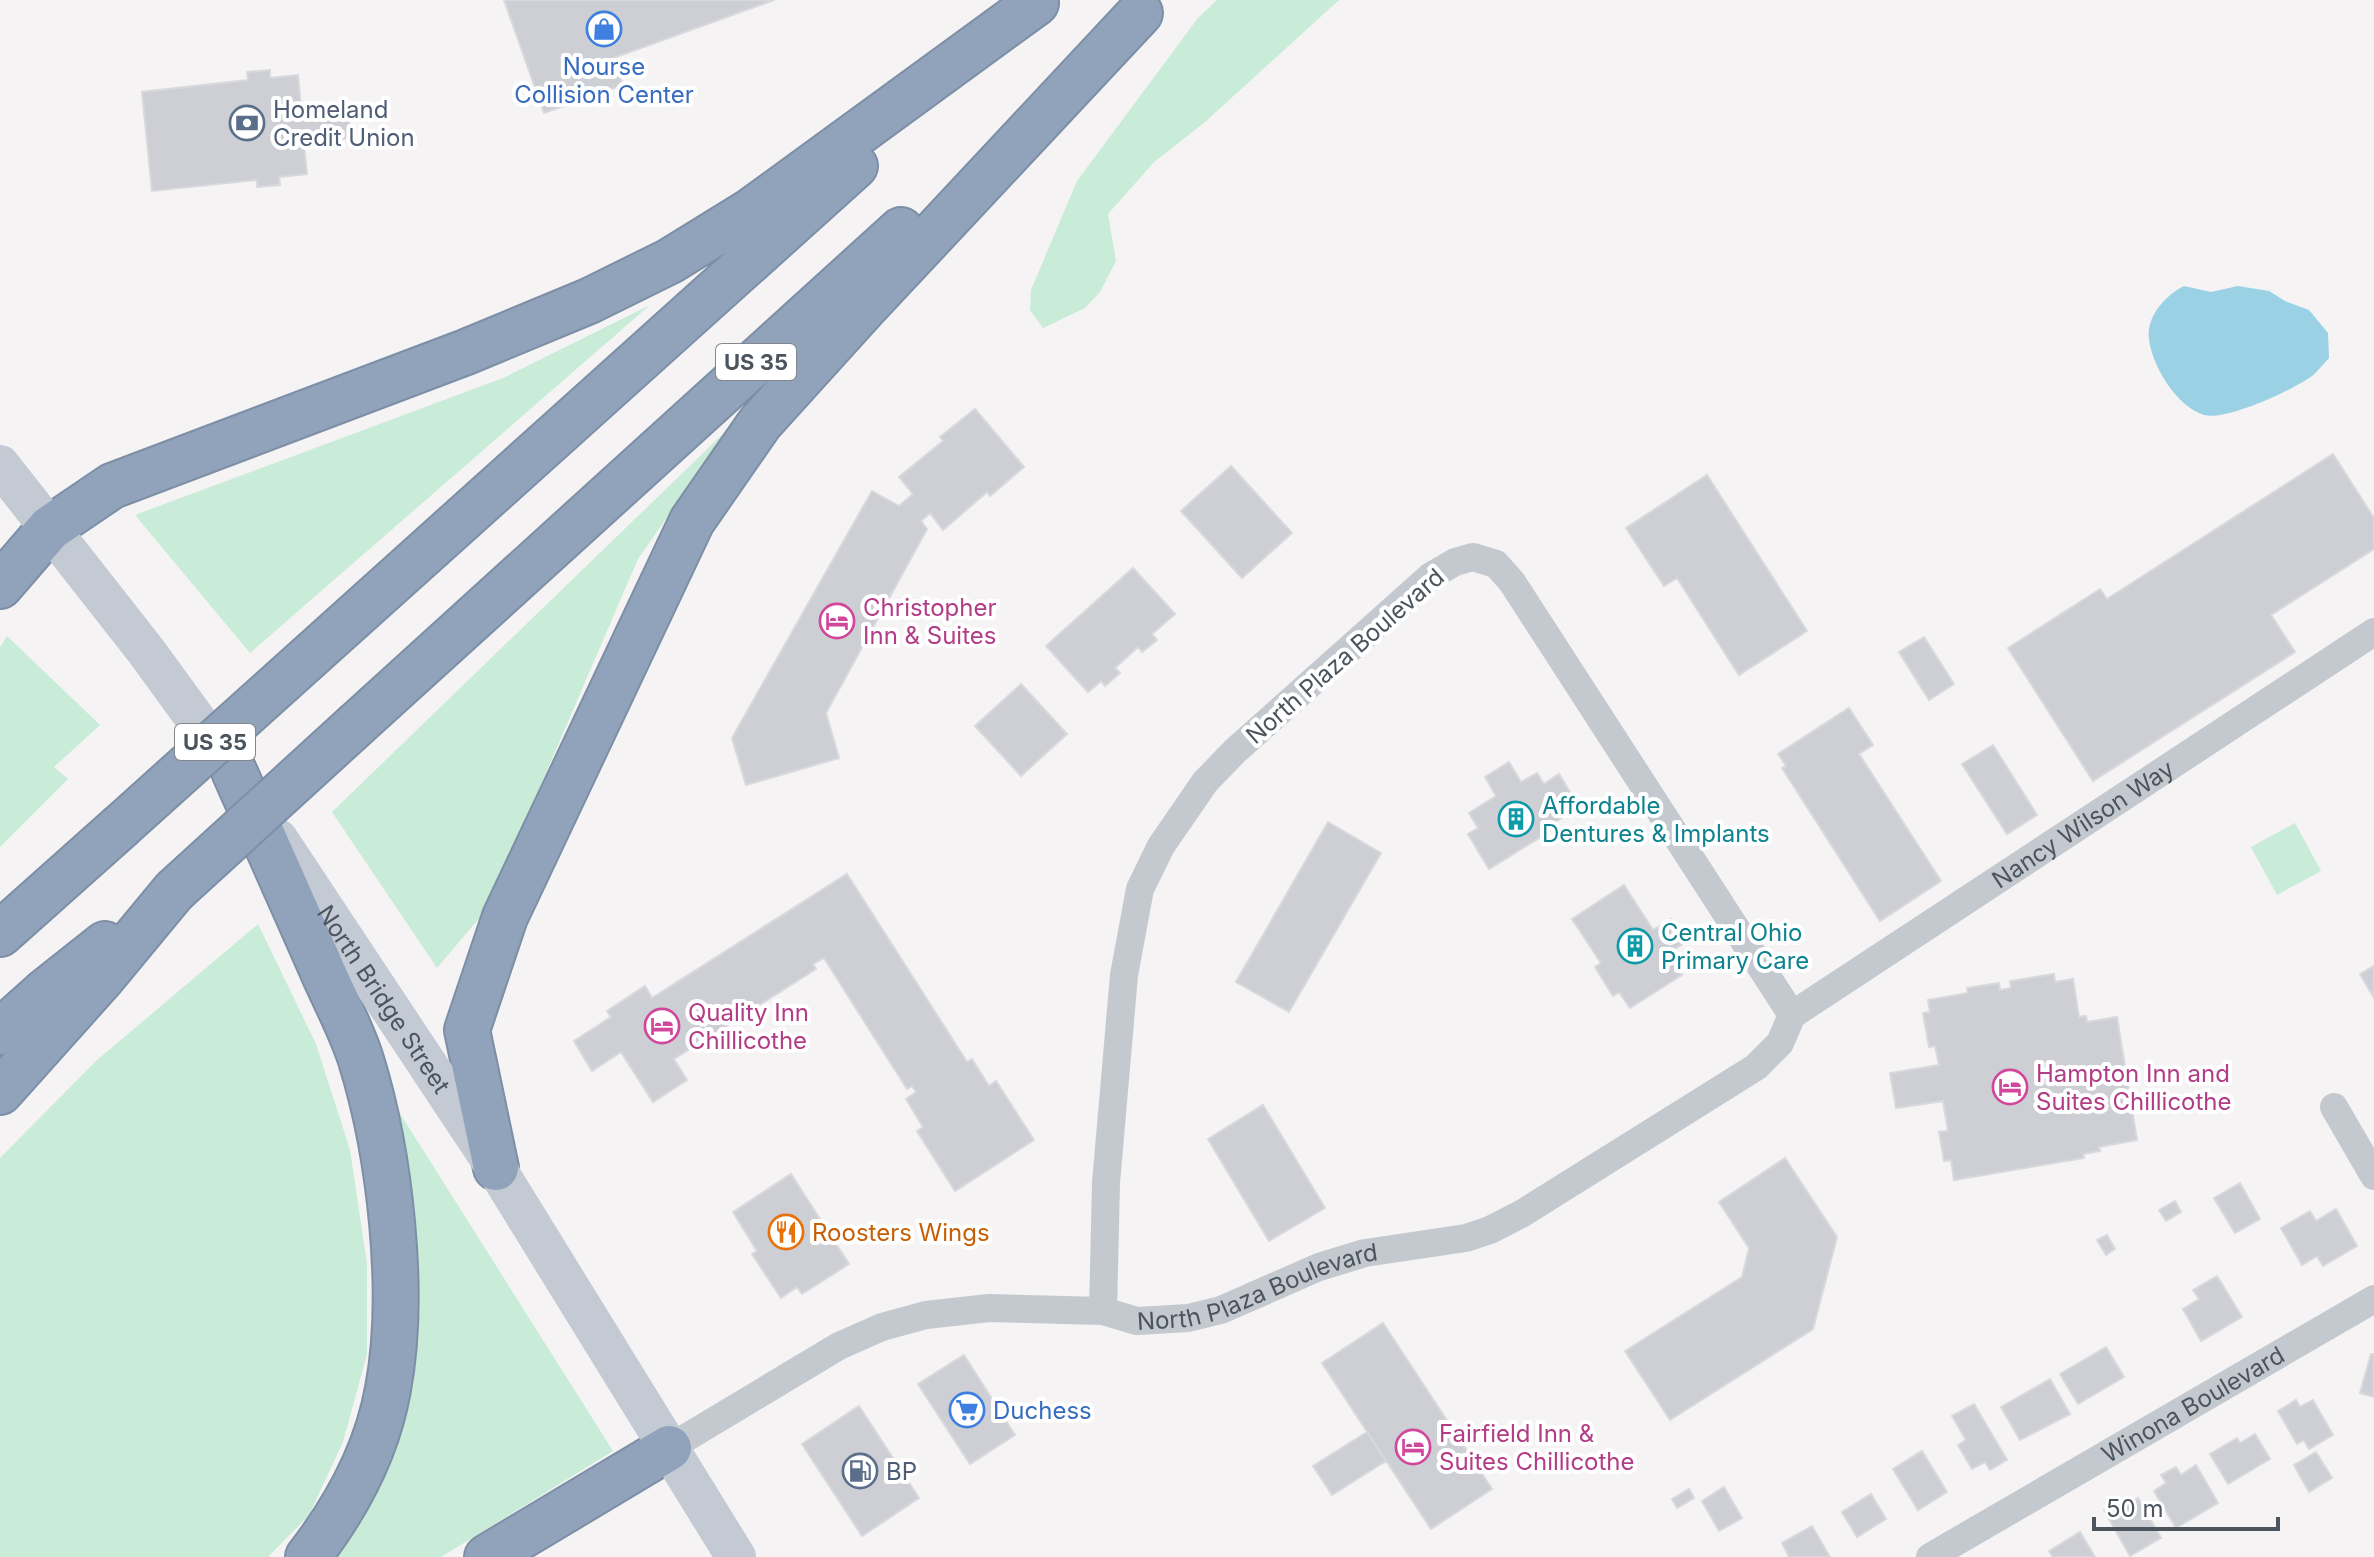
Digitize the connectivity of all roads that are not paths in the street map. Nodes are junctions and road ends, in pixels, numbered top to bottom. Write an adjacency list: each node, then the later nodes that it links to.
1 (1037, 1): 4 (highway); 9 (highway, US 35, bridge)
2 (1147, 6): 8 (highway, US 35, bridge); 14 (highway)
3 (0, 465): 4 (main road, North Bridge Street)
4 (50, 528): 5 (highway); 7 (main road, North Bridge Street)
5 (0, 586)
6 (2374, 632): 10 (street, Nancy Wilson Way)
7 (234, 771): 14 (main road, North Bridge Street); 19 (highway)
8 (174, 891): 11 (highway, US 35); 12 (highway)
9 (0, 934)
10 (1792, 1015): 17 (street, North Plaza Boulevard); 17 (street, North Plaza Boulevard)
11 (0, 1032)
12 (0, 1092)
13 (2334, 1107): 15 (street)
14 (496, 1168): 18 (main road, North Bridge Street)
15 (2374, 1176)
16 (2374, 1299): 22 (street, Winona Boulevard)
17 (1103, 1311): 18 (street, North Plaza Boulevard)
18 (669, 1448): 20 (highway); 21 (main road, North Bridge Street)
19 (308, 1557)
20 (487, 1557)
21 (736, 1557)
22 (1930, 1557)

